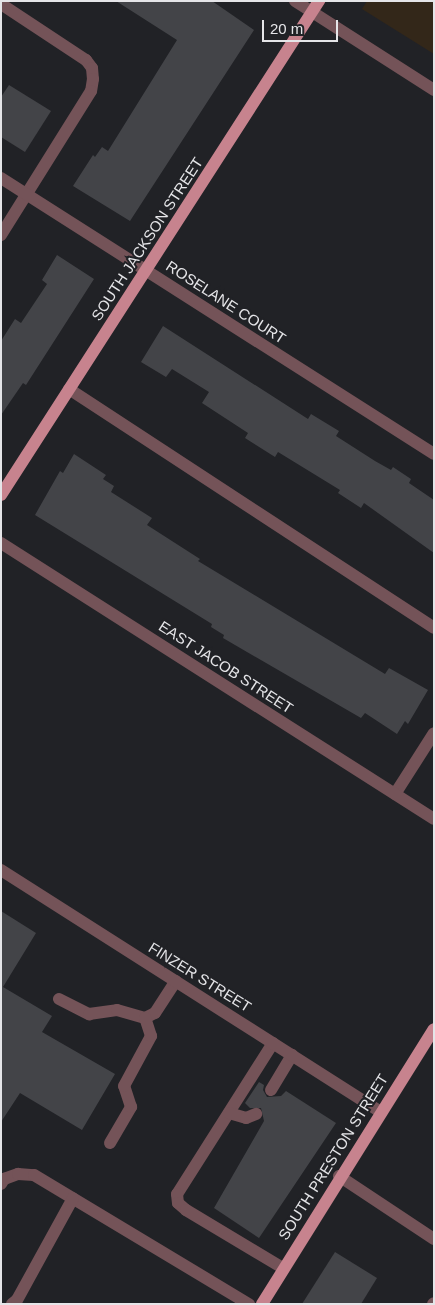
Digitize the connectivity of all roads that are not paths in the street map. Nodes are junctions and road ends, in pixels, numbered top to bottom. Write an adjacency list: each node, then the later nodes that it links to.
1 (295, 1): 3 (street)
2 (1, 4): 6 (street)
3 (315, 7): 4 (street); 8 (main road, SOUTH JACKSON STREET)
4 (434, 90)
5 (1, 178): 6 (street, ROSELANE COURT)
6 (26, 194): 7 (street); 8 (street, ROSELANE COURT)
7 (1, 235)
8 (146, 270): 9 (main road, SOUTH JACKSON STREET); 10 (street, ROSELANE COURT)
9 (69, 390): 11 (main road, SOUTH JACKSON STREET); 13 (street)
10 (434, 454)
11 (1, 495)
12 (1, 543): 15 (street, EAST JACOB STREET)
13 (434, 628)
14 (434, 733): 15 (street)
15 (395, 794): 16 (street, EAST JACOB STREET)
16 (434, 819)
17 (1, 870): 18 (street, FINZER STREET)
18 (176, 981): 20 (street); 22 (street, FINZER STREET)
19 (59, 999): 20 (street)
20 (145, 1018): 28 (street)
21 (434, 1029): 25 (main road, SOUTH PRESTON STREET)
22 (273, 1043): 23 (street, FINZER STREET); 26 (street)
23 (292, 1055): 24 (street); 25 (street, FINZER STREET)
24 (271, 1090)
25 (381, 1112): 29 (main road, SOUTH PRESTON STREET)
26 (229, 1113): 27 (street); 33 (street)
27 (256, 1114)
28 (110, 1142)
29 (339, 1176): 32 (street); 33 (main road, SOUTH PRESTON STREET)
30 (1, 1184): 31 (street)
31 (73, 1198): 34 (street); 35 (street)
32 (434, 1239)
33 (283, 1268): 36 (main road, SOUTH PRESTON STREET)
34 (12, 1304)
35 (249, 1304)
36 (262, 1304)

